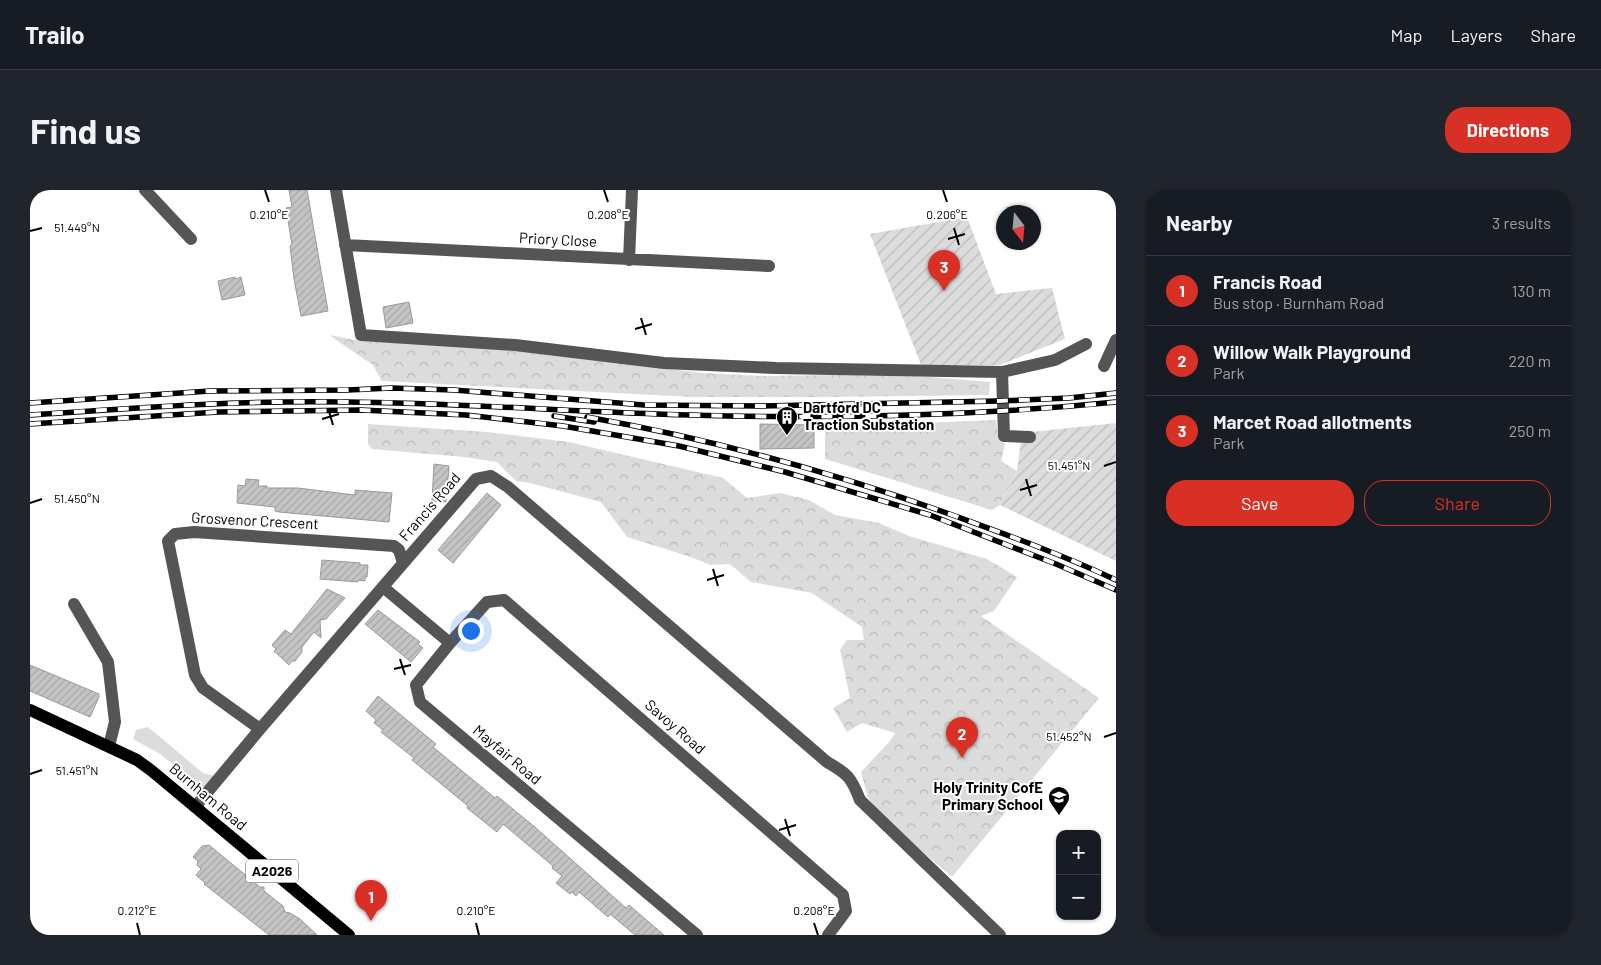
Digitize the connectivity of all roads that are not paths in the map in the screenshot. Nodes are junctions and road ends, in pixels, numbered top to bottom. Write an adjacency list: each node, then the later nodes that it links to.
1 (145, 190): 4 (street)
2 (336, 190): 5 (street)
3 (632, 190): 6 (street)
4 (191, 239)
5 (345, 245): 6 (street, Priory Close); 11 (street)
6 (629, 260): 7 (street, Priory Close)
7 (769, 266)
8 (1116, 340): 10 (street)
9 (1086, 344): 11 (street)
10 (1104, 366)
11 (1002, 372): 12 (street)
12 (1030, 437)
13 (403, 563): 14 (street, Francis Road); 18 (street, Grosvenor Crescent); 24 (street, Francis Road)
14 (383, 587): 16 (street); 18 (street, Francis Road)
15 (74, 604): 19 (street)
16 (450, 643): 22 (street, Mayfair Road); 23 (street, Savoy Road)
17 (30, 710): 19 (main road, Burnham Road / A2026)
18 (260, 729): 20 (street, Francis Road)
19 (109, 746): 20 (main road, Burnham Road / A2026)
20 (195, 807): 21 (main road, Burnham Road / A2026)
21 (349, 935)
22 (697, 935)
23 (828, 935)
24 (1000, 935)

